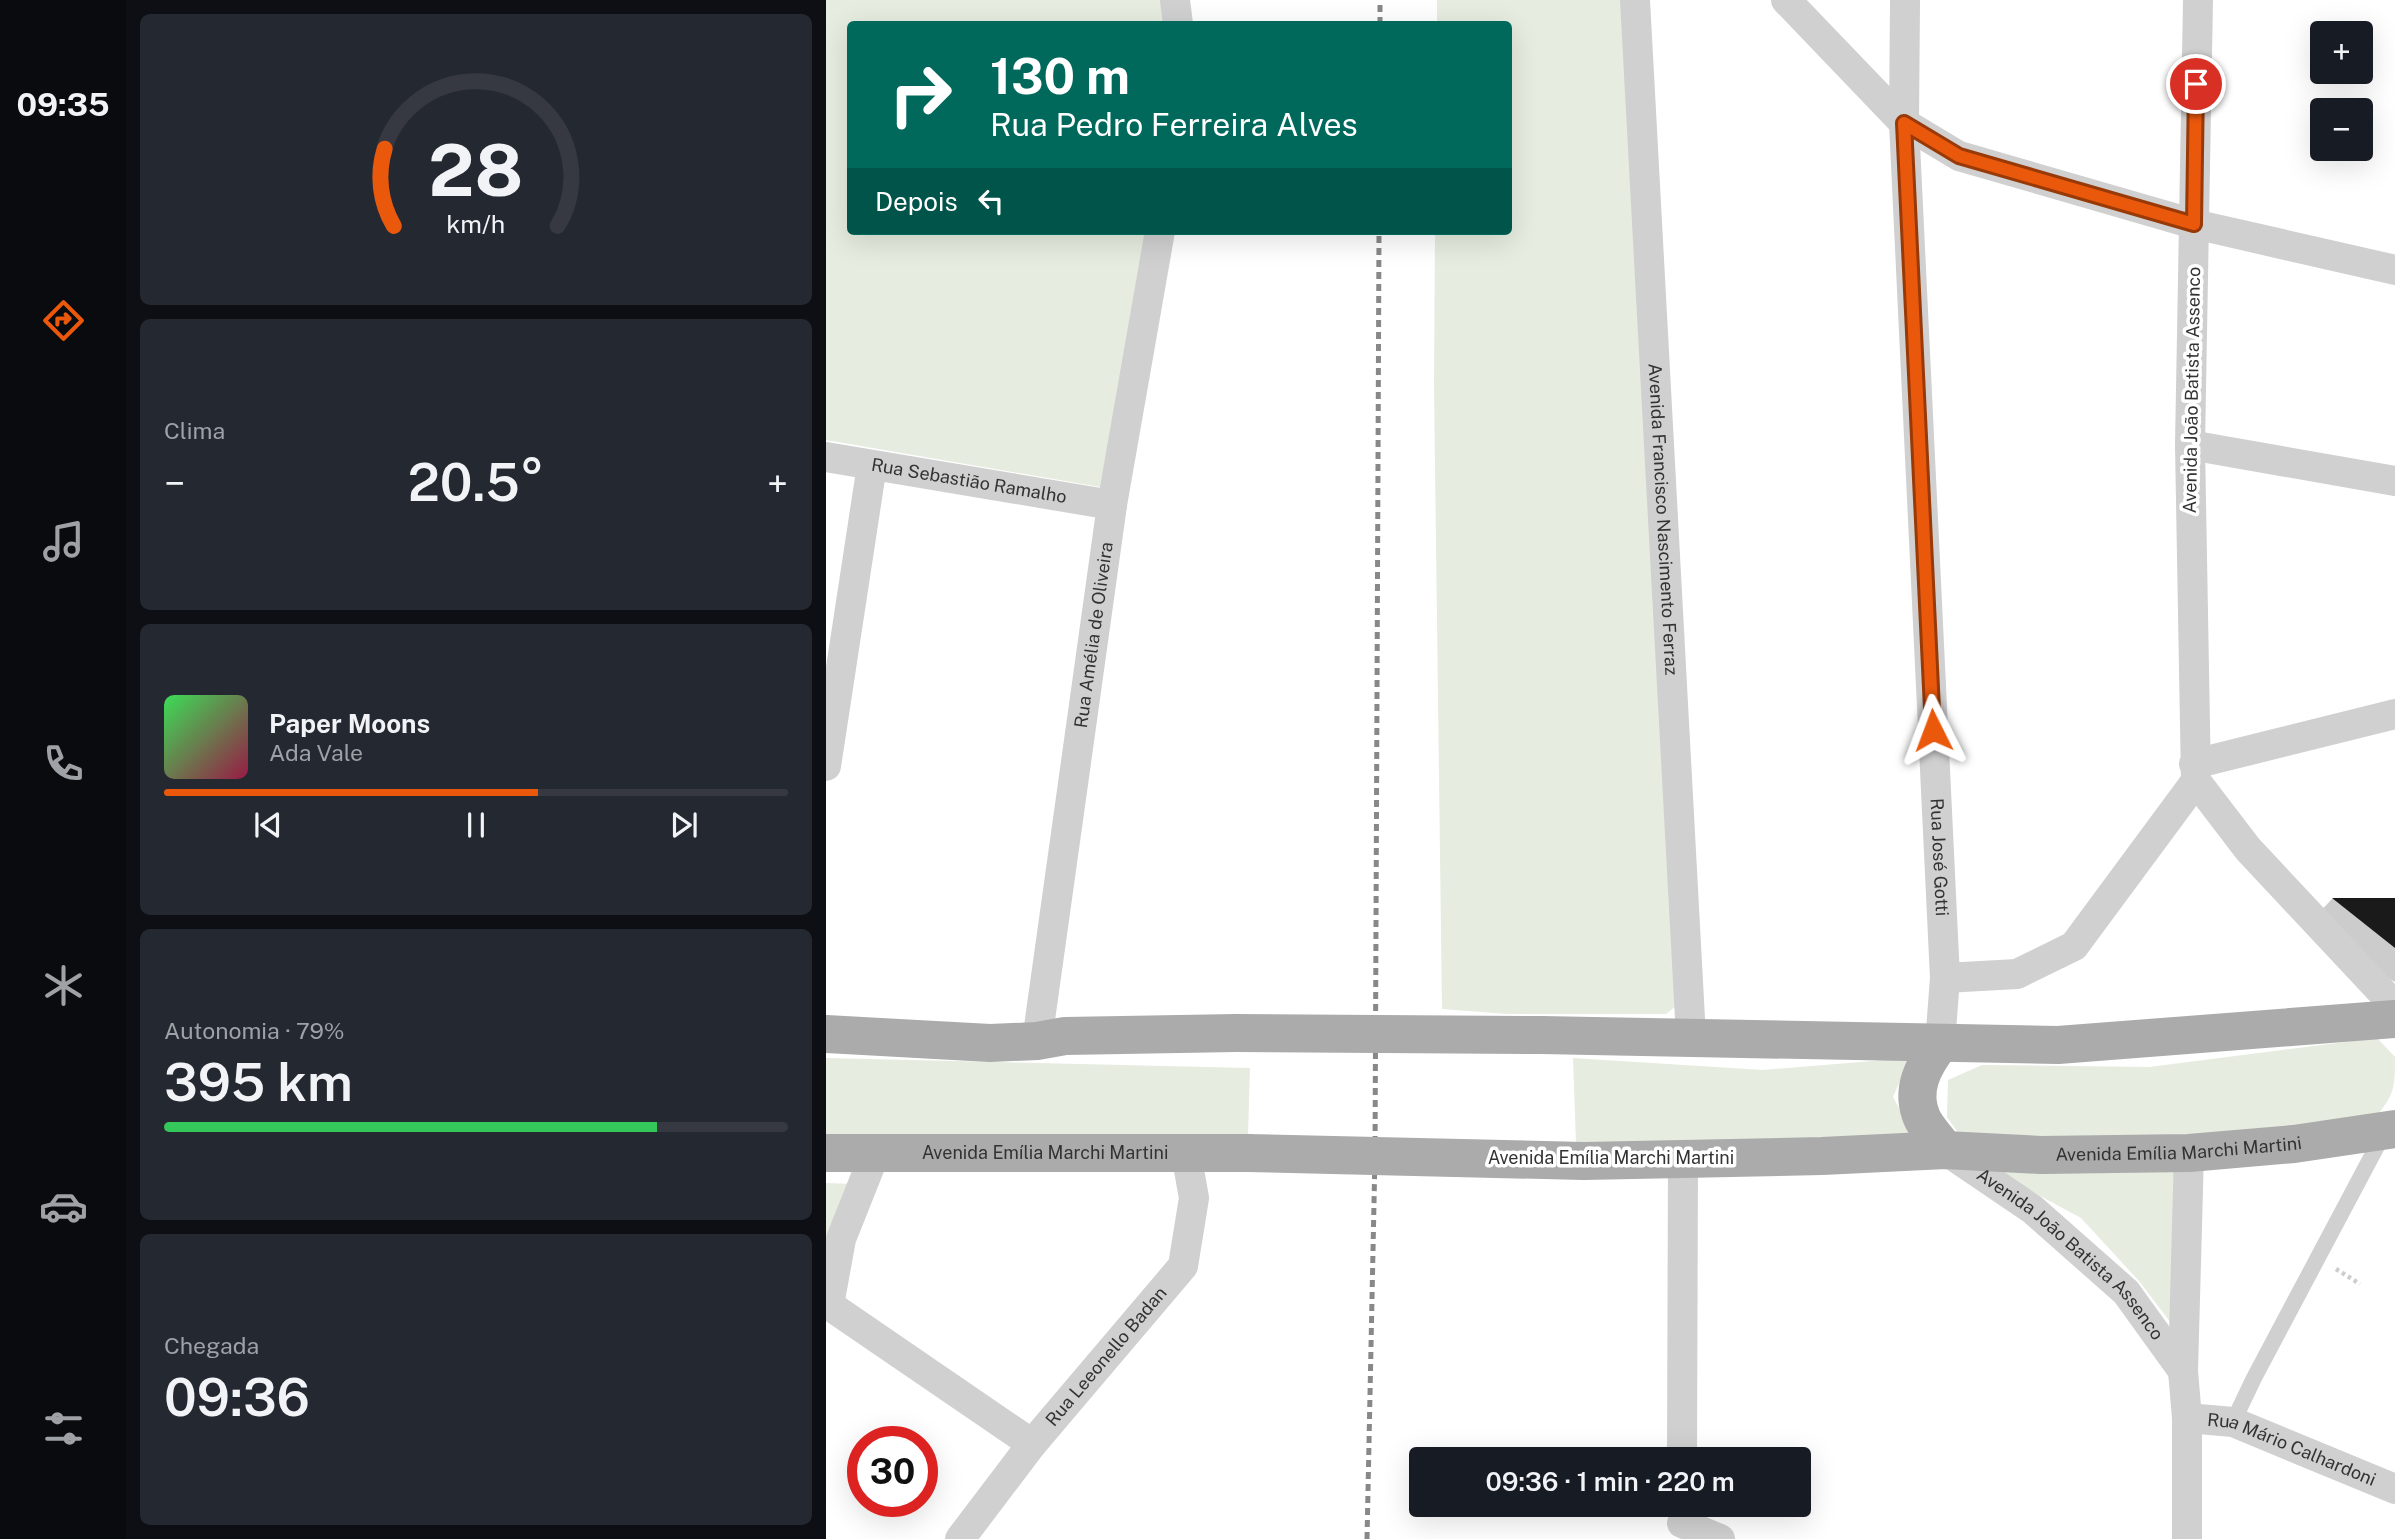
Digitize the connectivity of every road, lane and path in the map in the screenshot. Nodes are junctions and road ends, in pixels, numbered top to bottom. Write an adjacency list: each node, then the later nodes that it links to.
1 (1175, 0): 6 (street)
2 (1635, 0): 23 (street, Avenida Francisco Nascimento Ferraz)
3 (1786, 0): 7 (street)
4 (1905, 0): 7 (street, Rua José Gotti)
5 (2198, 0): 8 (street, Avenida João Batista Assenco)
6 (1178, 21)
7 (1904, 123): 8 (street); 19 (street, Rua José Gotti)
8 (2194, 224): 10 (street); 11 (street, Avenida João Batista Assenco)
9 (1159, 235): 15 (street, Rua Amélia de Oliveira)
10 (2395, 270)
11 (2190, 445): 14 (street); 18 (street, Avenida João Batista Assenco)
12 (826, 457): 13 (street, Rua Sebastião Ramalho)
13 (872, 465): 15 (street, Rua Sebastião Ramalho); 17 (street)
14 (2395, 481)
15 (1112, 505): 24 (street, Rua Amélia de Oliveira)
16 (2395, 714): 18 (street)
17 (826, 766)
18 (2195, 772): 19 (street); 20 (street)
19 (1944, 978): 25 (street, Rua José Gotti)
20 (2395, 1006)
21 (2395, 1019): 25 (main road)
22 (826, 1034): 24 (main road)
23 (1690, 1037): 24 (main road, bridge); 25 (main road)
24 (1037, 1041)
25 (1941, 1044): 27 (main road)
26 (2392, 1126): 31 (main road, Avenida Emília Marchi Martini); 36 (lane)
27 (1945, 1150): 31 (main road, Avenida Emília Marchi Martini); 32 (main road, Avenida Emília Marchi Martini); 34 (street, Avenida João Batista Assenco)
28 (876, 1151): 29 (main road, Avenida Emília Marchi Martini); 30 (main road, Avenida Emília Marchi Martini); 33 (street)
29 (826, 1153)
30 (1186, 1153): 32 (main road, Avenida Emília Marchi Martini, bridge); 37 (street, Rua Leeonello Badan)
31 (2189, 1153): 34 (street, Avenida João Batista Assenco)
32 (1683, 1159): 38 (street)
33 (828, 1304): 37 (street)
34 (2183, 1371): 35 (street, Avenida João Batista Assenco)
35 (2187, 1418): 36 (street, Rua Mário Calhardoni); 43 (street, Avenida João Batista Assenco)
36 (2233, 1422): 39 (street, Rua Mário Calhardoni)
37 (1032, 1444): 41 (street, Rua Leeonello Badan)
38 (1682, 1447)
39 (2395, 1489)
40 (1682, 1522): 42 (street)
41 (960, 1539)
42 (1720, 1539)
43 (2187, 1539)

